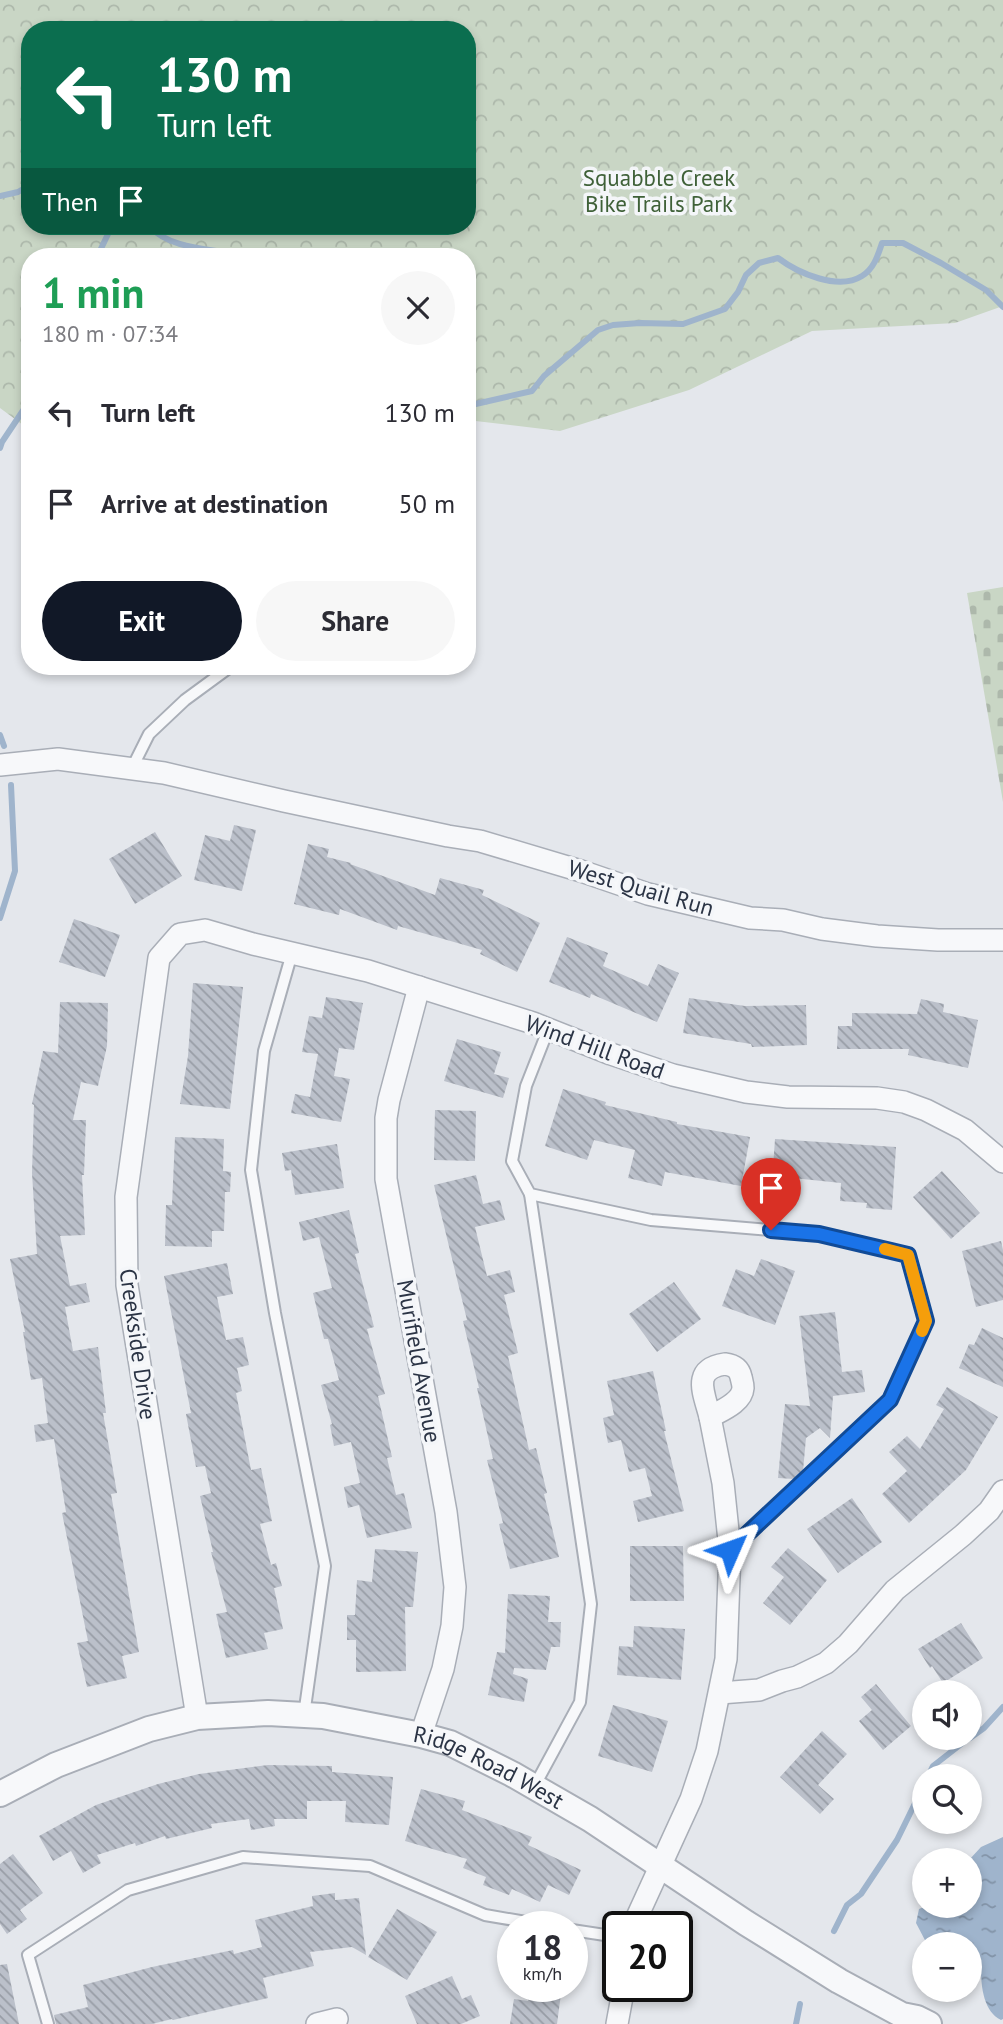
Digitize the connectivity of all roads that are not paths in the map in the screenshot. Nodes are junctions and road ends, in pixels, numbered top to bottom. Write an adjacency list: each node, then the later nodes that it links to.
1 (219, 675): 3 (lane)
2 (0, 765): 3 (street, West Quail Run)
3 (132, 768): 5 (street, West Quail Run)
4 (180, 934): 6 (street, Wind Hill Road); 16 (street, Creekside Drive)
5 (1003, 940)
6 (292, 953): 7 (street, Wind Hill Road); 15 (lane)
7 (419, 987): 8 (street, Wind Hill Road); 17 (street, Murifield Avenue)
8 (548, 1030): 9 (street, Wind Hill Road); 10 (lane)
9 (1003, 1162)
10 (530, 1194): 13 (lane); 18 (lane)
11 (709, 1417): 13 (street)
12 (1003, 1492): 14 (street)
13 (730, 1550): 14 (street)
14 (720, 1693): 20 (street)
15 (303, 1715): 16 (street, Ridge Road West); 17 (street, Ridge Road West)
16 (197, 1717): 19 (street, Ridge Road West)
17 (421, 1735): 18 (street, Ridge Road West)
18 (534, 1787): 20 (street, Ridge Road West)
19 (0, 1794)
20 (661, 1867): 21 (street); 26 (street, Ridge Road West)
21 (640, 1911)
22 (497, 1917): 24 (lane)
23 (621, 2002): 25 (street)
24 (48, 2024)
25 (617, 2024)
26 (929, 2024)

